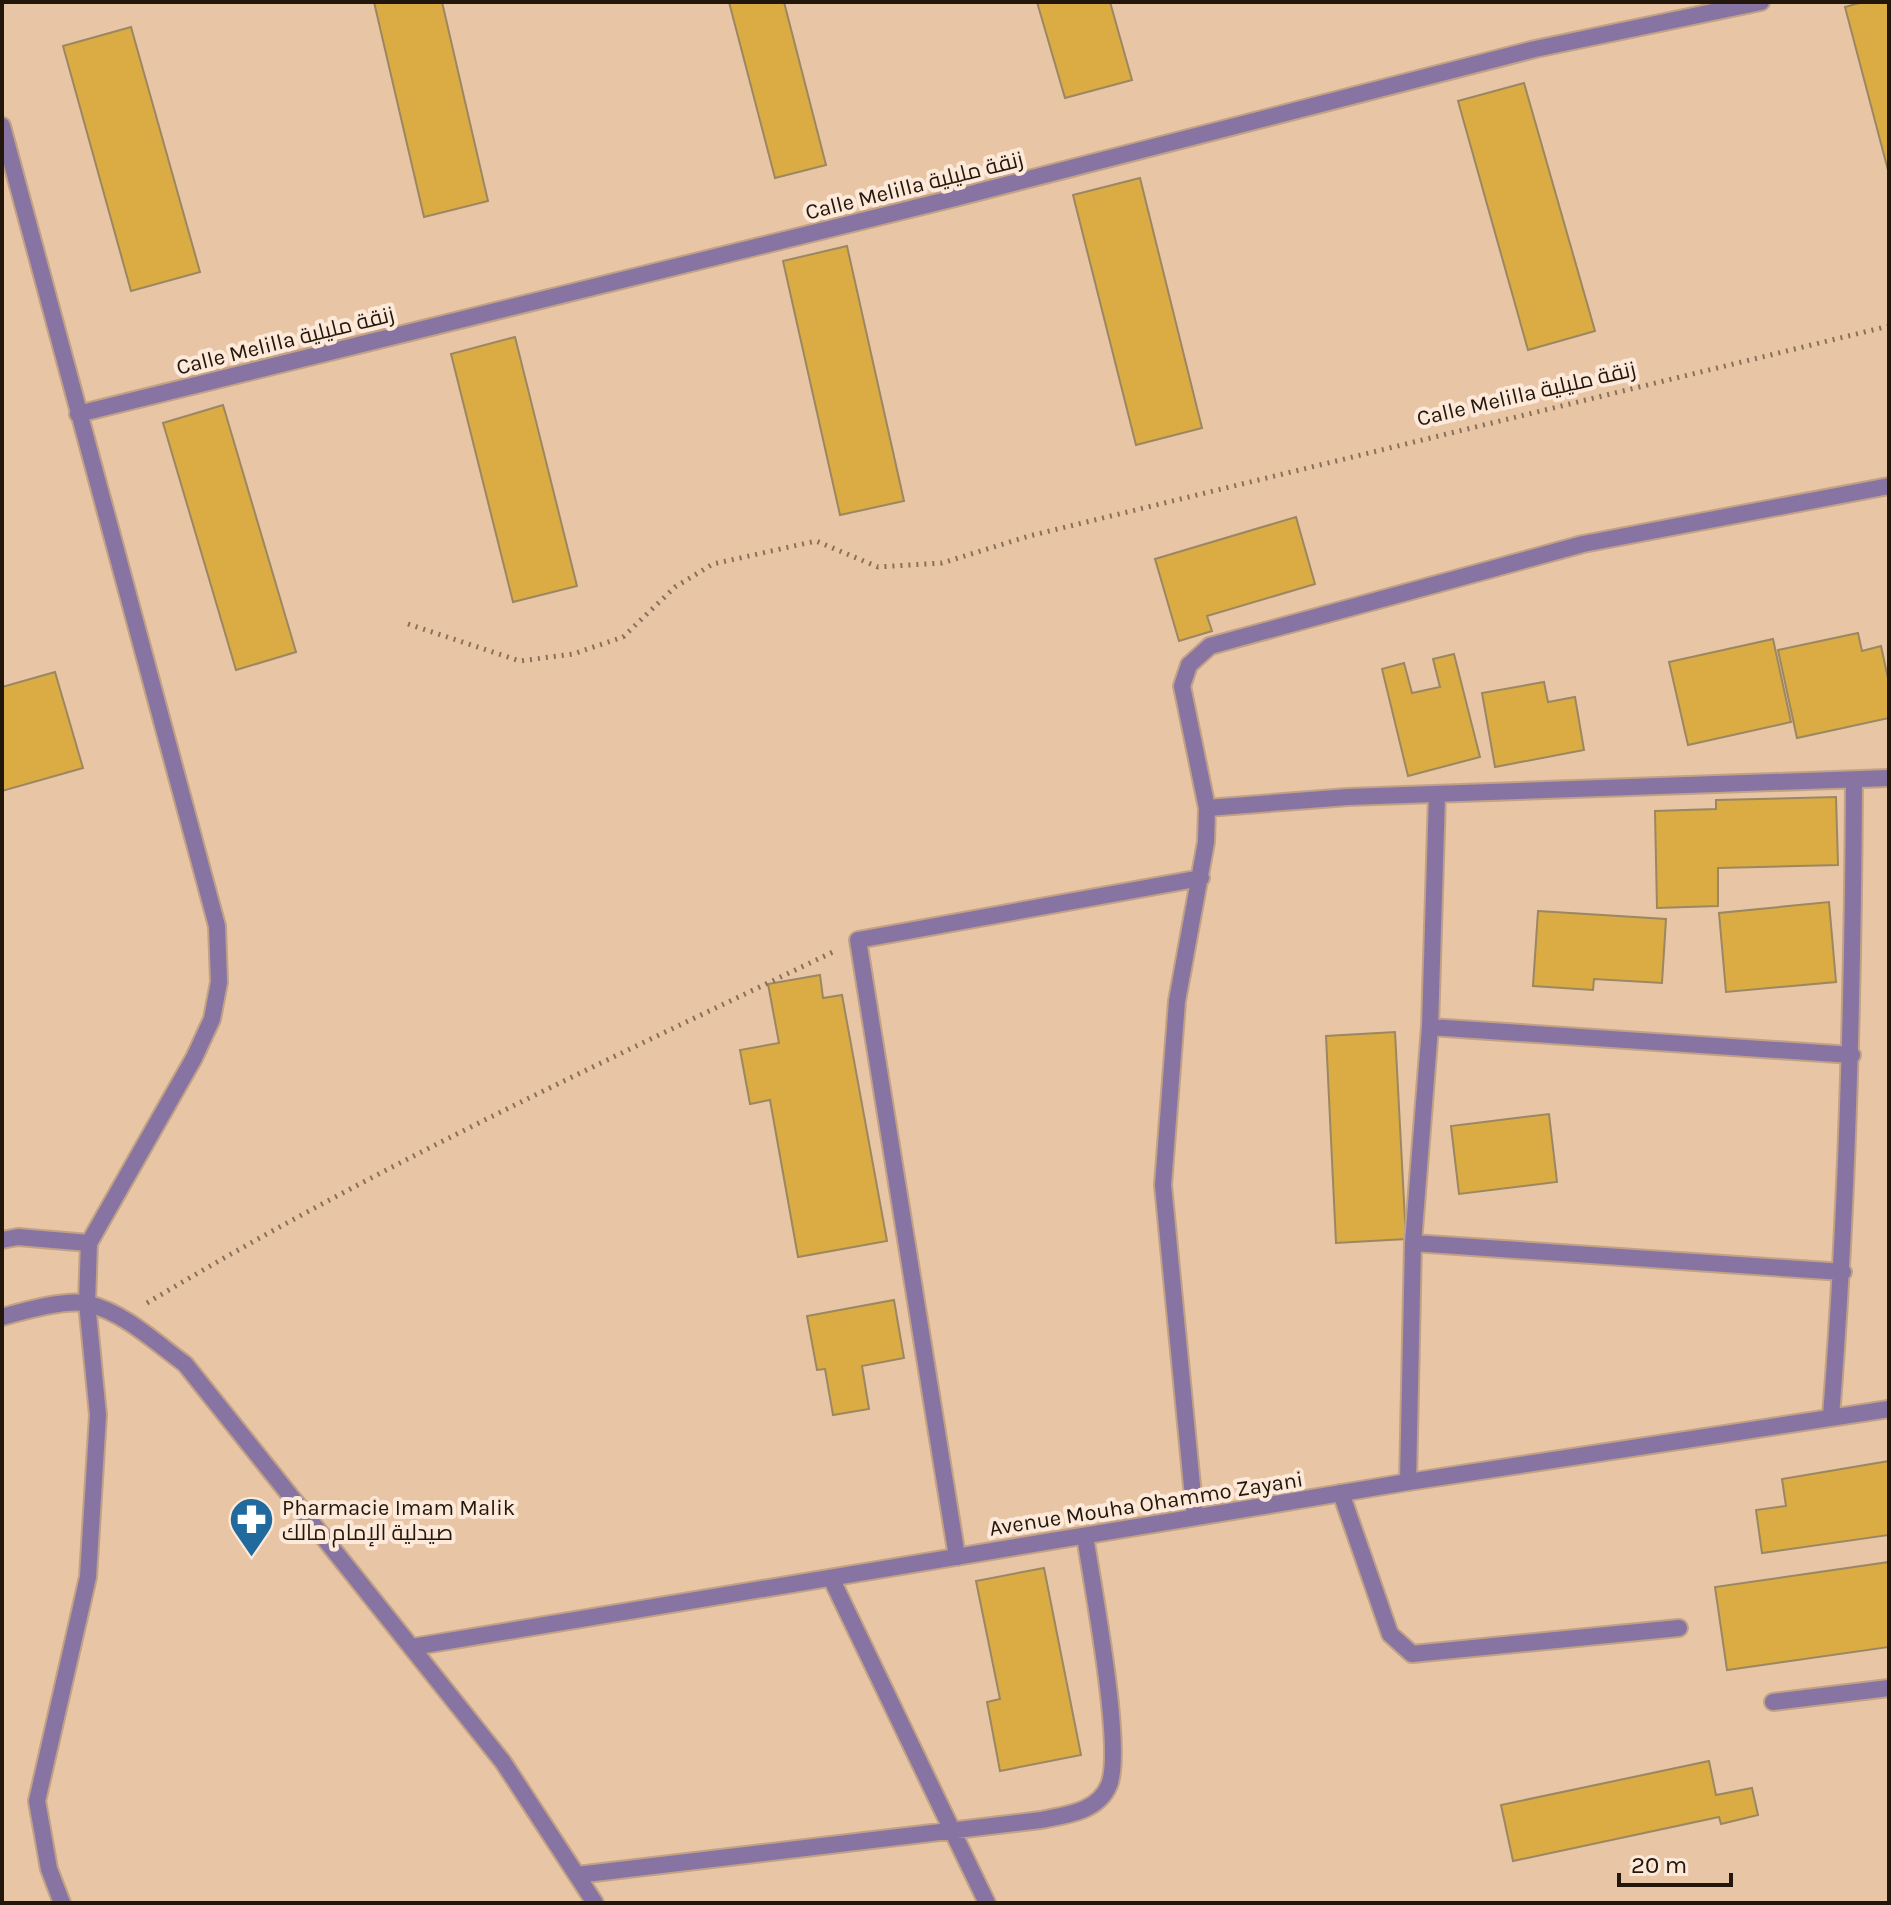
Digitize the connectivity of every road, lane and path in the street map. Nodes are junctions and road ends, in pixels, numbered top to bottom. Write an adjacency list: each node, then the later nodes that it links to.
1 (1761, 2): 4 (street, Calle Melilla زنقة مليلية)
2 (2, 126): 4 (street)
3 (1889, 326): 6 (path, Calle Melilla زنقة مليلية)
4 (78, 414): 16 (street)
5 (1889, 486): 10 (street)
6 (408, 624)
7 (1889, 778): 8 (street)
8 (1854, 780): 9 (street); 14 (street)
9 (1437, 795): 10 (street); 13 (street)
10 (1207, 808): 11 (street)
11 (1201, 878): 12 (street); 26 (street)
12 (858, 940): 21 (path); 28 (street)
13 (1430, 1027): 14 (street); 17 (street)
14 (1852, 1055): 18 (street)
15 (2, 1240): 16 (street)
16 (89, 1243): 19 (street)
17 (1413, 1243): 18 (street); 24 (street)
18 (1843, 1272): 23 (street)
19 (87, 1303): 20 (street); 21 (street); 36 (street)
20 (2, 1317)
21 (122, 1318): 31 (street)
22 (1889, 1409): 23 (street, Avenue Mouha Ohammo Zayani)
23 (1831, 1416): 24 (street, Avenue Mouha Ohammo Zayani)
24 (1408, 1482): 25 (street, Avenue Mouha Ohammo Zayani)
25 (1341, 1493): 26 (street, Avenue Mouha Ohammo Zayani); 30 (street)
26 (1195, 1517): 27 (street, Avenue Mouha Ohammo Zayani)
27 (1085, 1536): 28 (street, Avenue Mouha Ohammo Zayani); 34 (street)
28 (957, 1557): 29 (street, Avenue Mouha Ohammo Zayani)
29 (831, 1578): 31 (street, Avenue Mouha Ohammo Zayani); 34 (street)
30 (1679, 1628)
31 (412, 1647): 35 (street)
32 (1889, 1688): 33 (street)
33 (1773, 1702)
34 (951, 1829): 35 (street); 38 (street)
35 (577, 1875): 37 (street)
36 (62, 1903)
37 (595, 1903)
38 (987, 1903)

